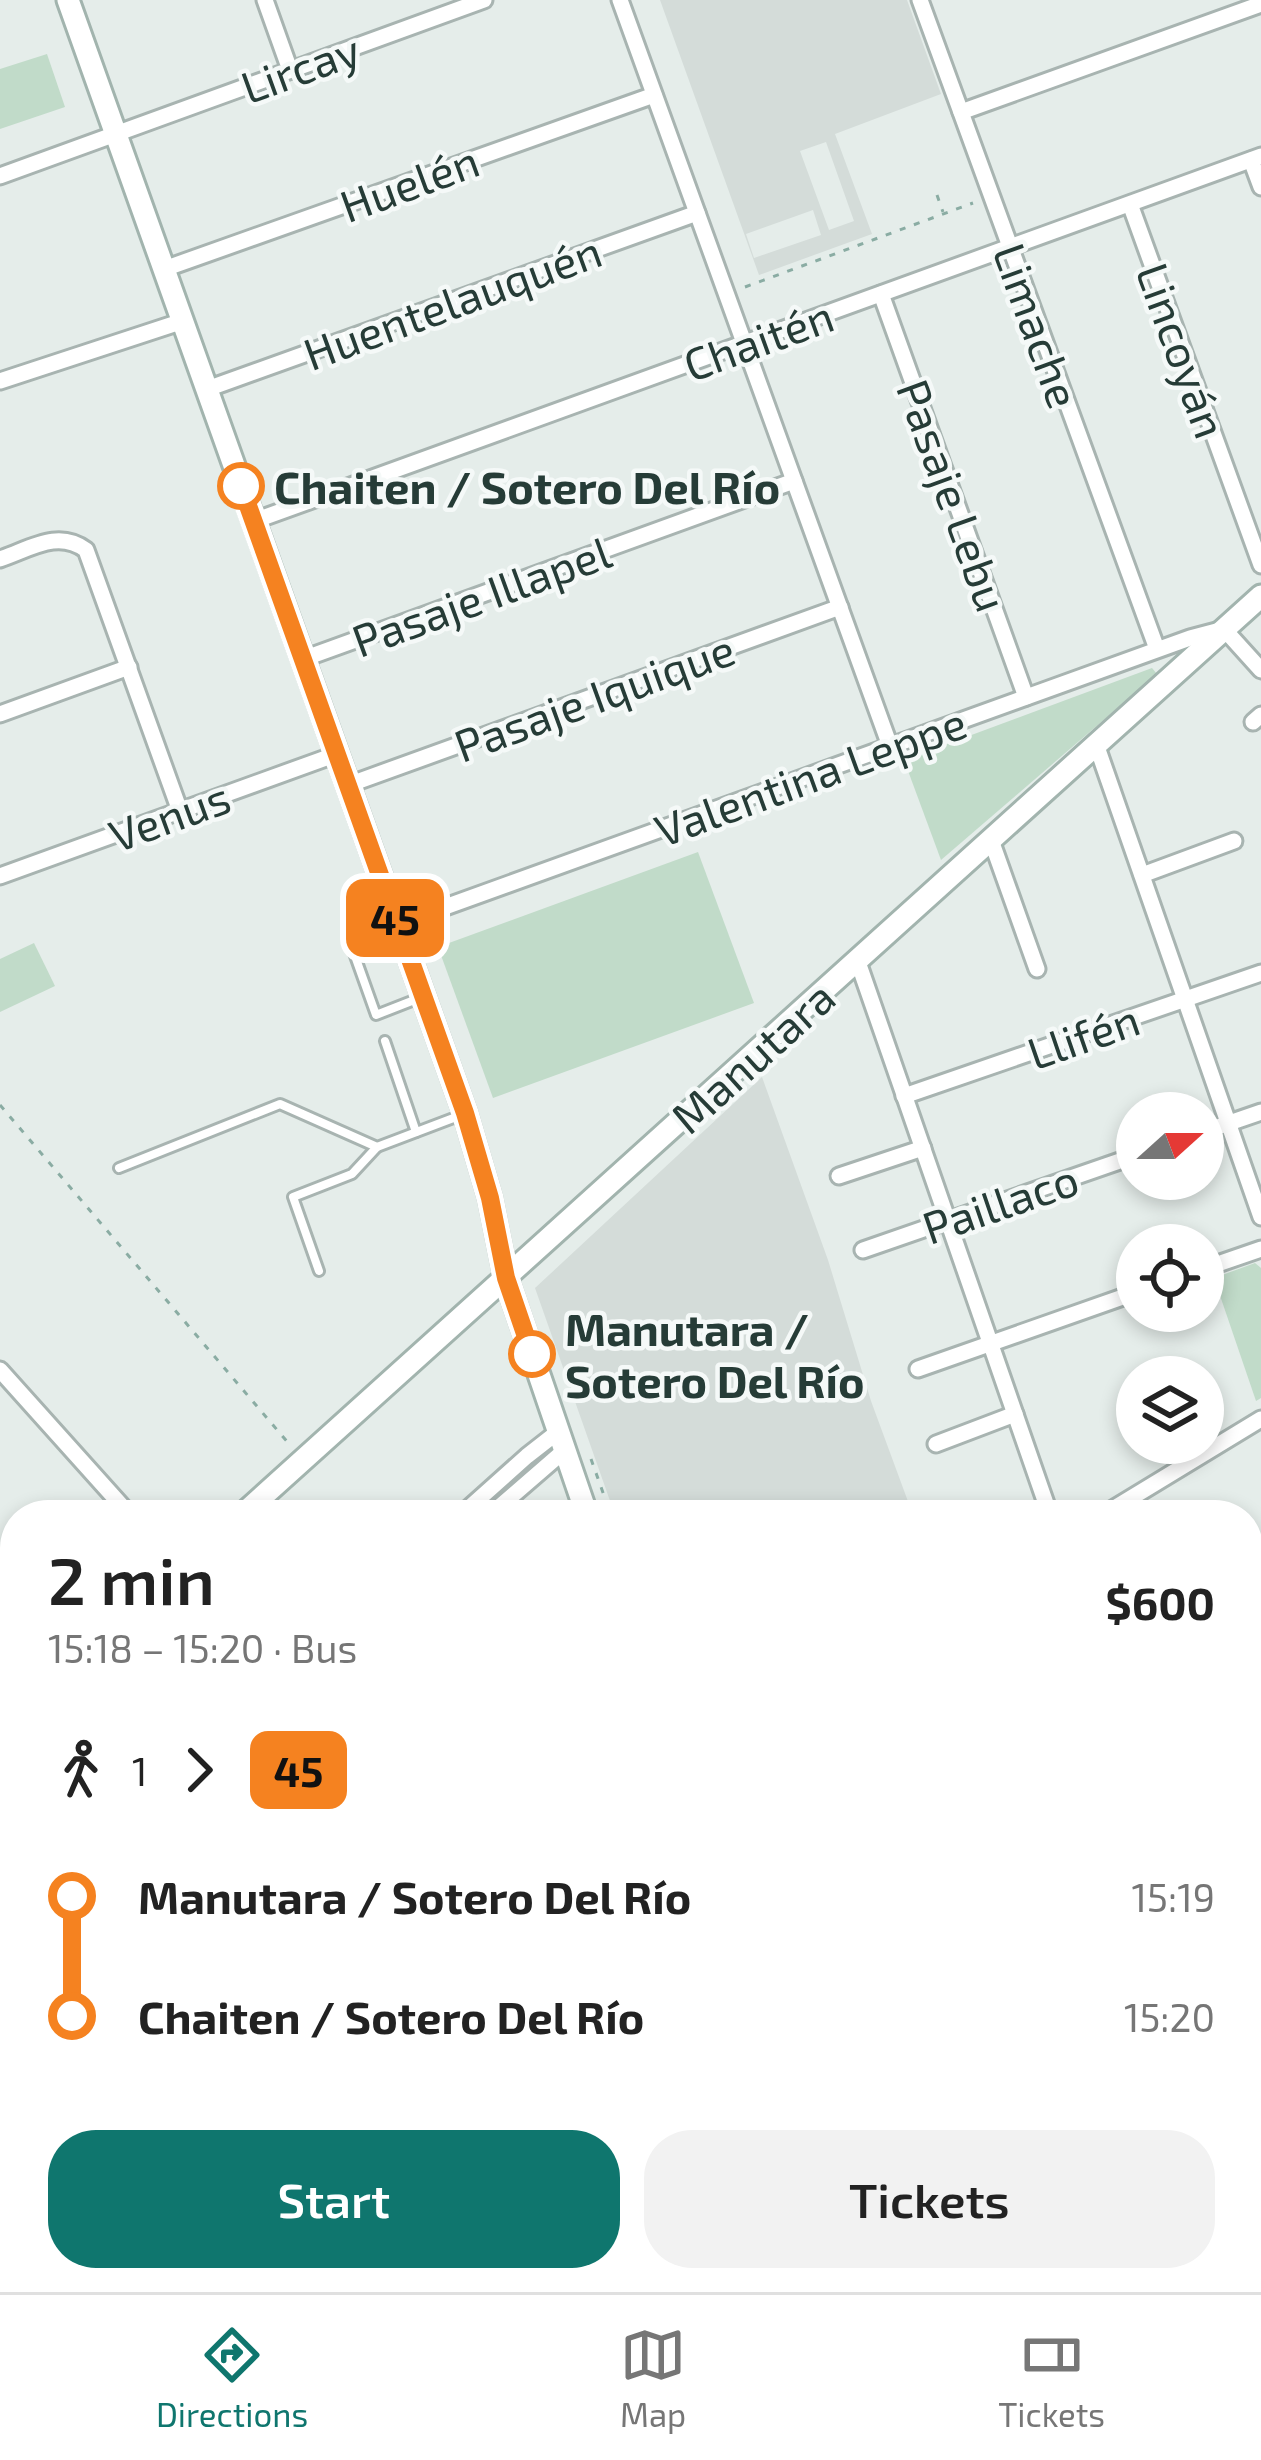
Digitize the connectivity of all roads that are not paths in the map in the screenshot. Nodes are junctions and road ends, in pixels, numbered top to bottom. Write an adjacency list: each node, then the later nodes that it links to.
1 (68, 0): 12 (main road)
2 (265, 0): 9 (street)
3 (425, 0): 8 (street)
4 (484, 0): 8 (street, Lircay)
5 (620, 0): 10 (street)
6 (920, 0): 11 (street, Limache)
7 (1261, 4): 11 (street)
8 (432, 19): 9 (street, Lircay)
9 (290, 70): 12 (street, Lircay)
10 (654, 94): 17 (street); 19 (street, Huelén)
11 (961, 112): 18 (street, Limache)
12 (116, 134): 14 (street, Lircay); 19 (main road)
13 (1256, 158): 15 (street); 16 (street, Chaitén)
14 (0, 176)
15 (1261, 187)
16 (1130, 204): 18 (street, Chaitén); 28 (street, Lincoyán)
17 (697, 213): 22 (street); 24 (street, Huentelauquén)
18 (1010, 248): 20 (street, Chaitén); 32 (street, Limache)
19 (164, 269): 21 (main road)
20 (881, 294): 22 (street, Chaitén); 36 (street, Pasaje Lebu)
21 (183, 322): 23 (street); 24 (main road)
22 (744, 344): 25 (street); 26 (street, Chaitén)
23 (0, 381)
24 (207, 389): 26 (main road)
25 (794, 481): 30 (street); 33 (street, Pasaje Illapel)
26 (254, 521): 33 (main road)
27 (0, 559): 34 (street)
28 (1261, 565)
29 (1261, 596): 31 (main road, Manutara)
30 (840, 607): 39 (street); 41 (street, Pasaje Iquique)
31 (1223, 629): 32 (street, Valentina Leppe); 35 (street); 38 (main road, Manutara)
32 (1157, 650): 36 (street, Valentina Leppe)
33 (303, 659): 40 (main road)
34 (129, 667): 37 (street); 42 (street)
35 (1261, 670)
36 (1026, 697): 39 (street, Valentina Leppe)
37 (0, 714)
38 (1096, 744): 43 (main road, Manutara); 45 (street)
39 (890, 746): 47 (street, Valentina Leppe)
40 (337, 754): 41 (main road); 42 (street, Venus)
41 (348, 785): 47 (main road)
42 (180, 811): 46 (street, Venus)
43 (991, 841): 48 (main road, Manutara); 49 (street)
44 (1234, 841): 45 (street)
45 (1142, 874): 52 (street)
46 (0, 876)
47 (398, 924): 51 (main road); 51 (lane)
48 (858, 962): 54 (street); 71 (main road, Manutara)
49 (1037, 969)
50 (1261, 974): 52 (street, Llifén)
51 (423, 996): 56 (main road)
52 (1185, 999): 54 (street, Llifén); 57 (street)
53 (385, 1041): 59 (lane)
54 (904, 1096): 61 (street)
55 (1261, 1112): 57 (street)
56 (465, 1113): 59 (lane); 71 (main road)
57 (1228, 1124): 58 (street); 65 (street)
58 (1224, 1125)
59 (416, 1132): 60 (lane)
60 (377, 1147): 63 (lane); 70 (lane)
61 (923, 1148): 64 (street); 66 (street)
62 (1116, 1162): 66 (street, Paillaco)
63 (119, 1168)
64 (839, 1176)
65 (1261, 1217)
66 (947, 1220): 68 (street, Paillaco); 73 (street)
67 (1261, 1249): 69 (street)
68 (863, 1250)
69 (1224, 1262)
70 (319, 1271)
71 (506, 1278): 78 (main road); 81 (main road, Manutara)
72 (1116, 1299): 73 (street)
73 (991, 1343): 74 (street); 76 (street)
74 (918, 1369)
75 (0, 1370): 80 (street)
76 (1015, 1414): 79 (street); 85 (street)
77 (1261, 1419): 86 (street)
78 (562, 1441): 82 (street); 83 (street); 84 (main road)
79 (936, 1444)
80 (117, 1500)
81 (259, 1500)
82 (478, 1500)
83 (505, 1500)
84 (582, 1500)
85 (1045, 1500)
86 (1128, 1500)

